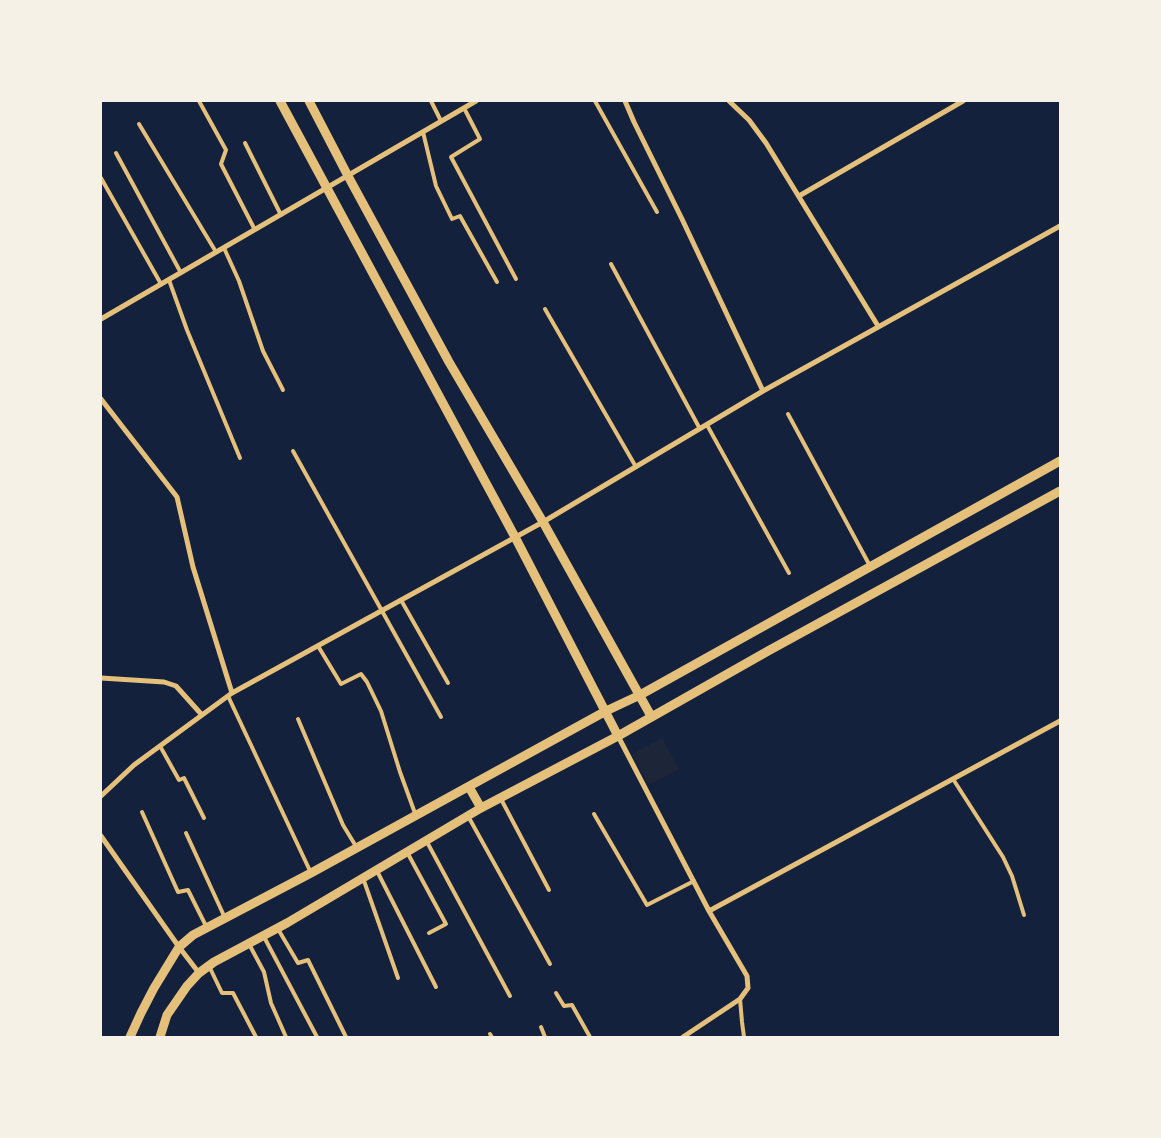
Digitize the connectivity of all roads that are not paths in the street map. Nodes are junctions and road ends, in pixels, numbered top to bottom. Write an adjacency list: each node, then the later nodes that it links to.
1 (199, 101): 23 (lane)
2 (280, 101): 18 (street)
3 (309, 101): 16 (street)
4 (431, 101): 11 (lane)
5 (476, 101): 10 (street)
6 (595, 101): 20 (lane)
7 (625, 101): 36 (street)
8 (728, 101): 19 (street)
9 (963, 101): 19 (street)
10 (464, 108): 11 (street); 28 (lane)
11 (441, 121): 13 (street)
12 (140, 124): 25 (lane)
13 (423, 132): 16 (street); 30 (lane)
14 (245, 143): 21 (lane)
15 (116, 153): 27 (lane)
16 (348, 176): 18 (street); 46 (street)
17 (101, 178): 31 (lane)
18 (328, 188): 21 (street); 47 (street)
19 (799, 196): 34 (street)
20 (657, 212)
21 (281, 215): 23 (street)
22 (1060, 226): 34 (street)
23 (255, 230): 24 (street)
24 (224, 248): 25 (street); 35 (lane)
25 (216, 252): 27 (street)
26 (611, 264): 40 (lane)
27 (181, 273): 29 (street)
28 (516, 279)
29 (169, 280): 31 (street); 42 (lane)
30 (497, 282)
31 (161, 284): 33 (street)
32 (545, 309): 44 (lane)
33 (101, 319)
34 (878, 326): 36 (street)
35 (283, 390)
36 (763, 391): 39 (street)
37 (101, 399): 55 (street)
38 (788, 414): 48 (lane)
39 (707, 425): 40 (street); 49 (lane)
40 (700, 429): 44 (street)
41 (292, 451): 51 (lane)
42 (240, 458)
43 (1060, 462): 48 (street)
44 (636, 467): 46 (street)
45 (1060, 491): 59 (street)
46 (543, 522): 47 (street); 56 (street)
47 (515, 538): 50 (street); 57 (street)
48 (870, 567): 56 (street)
49 (789, 573)
50 (401, 600): 51 (street); 54 (lane)
51 (381, 611): 52 (street); 60 (lane)
52 (318, 646): 55 (street); 72 (lane)
53 (101, 678): 58 (street)
54 (448, 683)
55 (230, 694): 58 (street); 81 (lane)
56 (640, 695): 57 (street); 59 (street)
57 (606, 711): 63 (street); 66 (street)
58 (202, 715): 64 (street)
59 (651, 716): 63 (street)
60 (441, 717)
61 (298, 719): 78 (lane)
62 (1060, 721): 65 (street)
63 (618, 736): 68 (street); 83 (street)
64 (160, 746): 67 (street); 74 (lane)
65 (952, 779): 85 (street); 86 (lane)
66 (469, 787): 69 (street); 72 (street)
67 (101, 796)
68 (500, 798): 69 (street); 84 (lane)
69 (481, 808): 73 (street)
70 (142, 812): 88 (lane)
71 (594, 814): 83 (lane)
72 (416, 816): 78 (street)
73 (468, 816): 77 (street); 94 (lane)
74 (204, 818)
75 (186, 833): 87 (lane)
76 (101, 836): 93 (street)
77 (426, 841): 79 (street); 100 (lane)
78 (357, 848): 81 (street)
79 (407, 852): 80 (street); 90 (lane)
80 (376, 870): 82 (street); 98 (lane)
81 (311, 873): 87 (street)
82 (363, 878): 89 (street); 97 (lane)
83 (694, 881): 85 (street)
84 (549, 890)
85 (709, 911): 101 (street)
86 (1024, 915)
87 (225, 918): 88 (street)
88 (207, 928): 93 (street)
89 (278, 928): 91 (street); 108 (lane)
90 (429, 933)
91 (263, 935): 92 (street); 107 (lane)
92 (249, 943): 95 (street); 106 (lane)
93 (179, 947): 96 (street); 103 (street)
94 (550, 964)
95 (209, 966): 96 (street); 105 (lane)
96 (199, 973): 104 (street)
97 (398, 978)
98 (436, 988)
99 (556, 993): 110 (lane)
100 (510, 996)
101 (740, 999): 111 (street); 112 (lane)
102 (540, 1027): 109 (lane)
103 (130, 1037)
104 (160, 1037)
105 (256, 1037)
106 (286, 1037)
107 (317, 1037)
108 (346, 1037)
109 (545, 1037)
110 (590, 1037)
111 (683, 1037)
112 (744, 1037)

